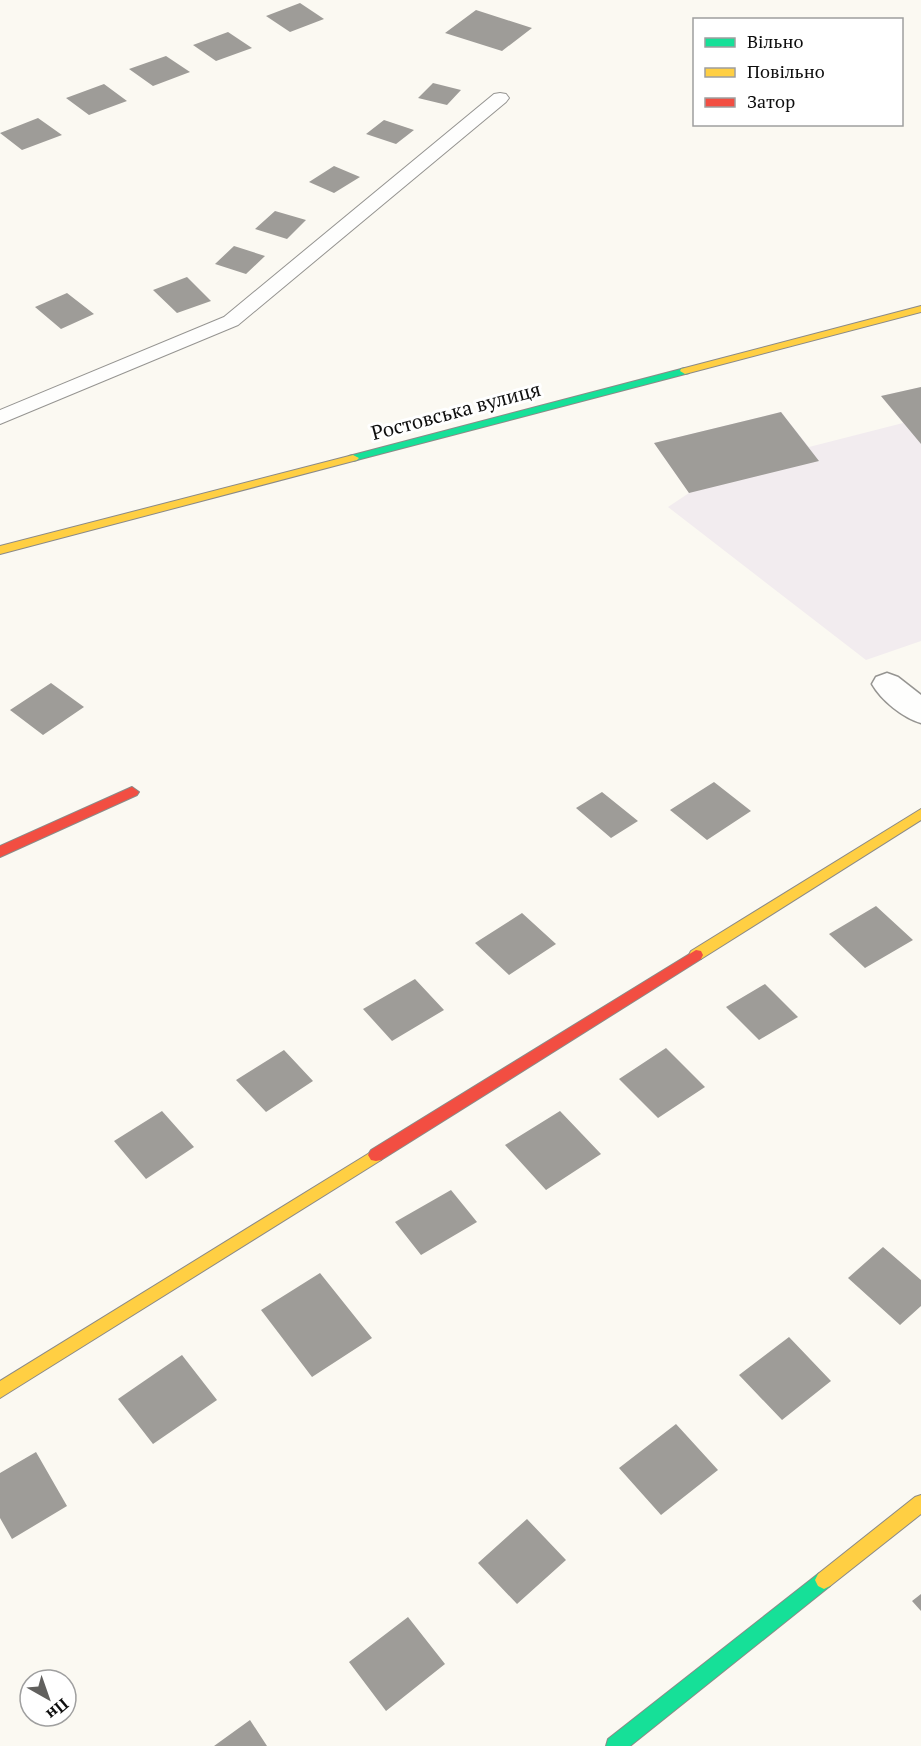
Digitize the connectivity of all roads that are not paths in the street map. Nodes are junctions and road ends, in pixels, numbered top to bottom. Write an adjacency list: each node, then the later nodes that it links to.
1 (500, 98): 3 (lane)
2 (921, 309): 4 (main road, Ростовська вулиця)
3 (0, 418)
4 (0, 550)
5 (887, 684): 6 (street)
6 (921, 712)
7 (132, 792): 9 (main road)
8 (921, 814): 10 (main road)
9 (0, 852)
10 (0, 1390)
11 (921, 1503): 12 (main road)
12 (615, 1746)

